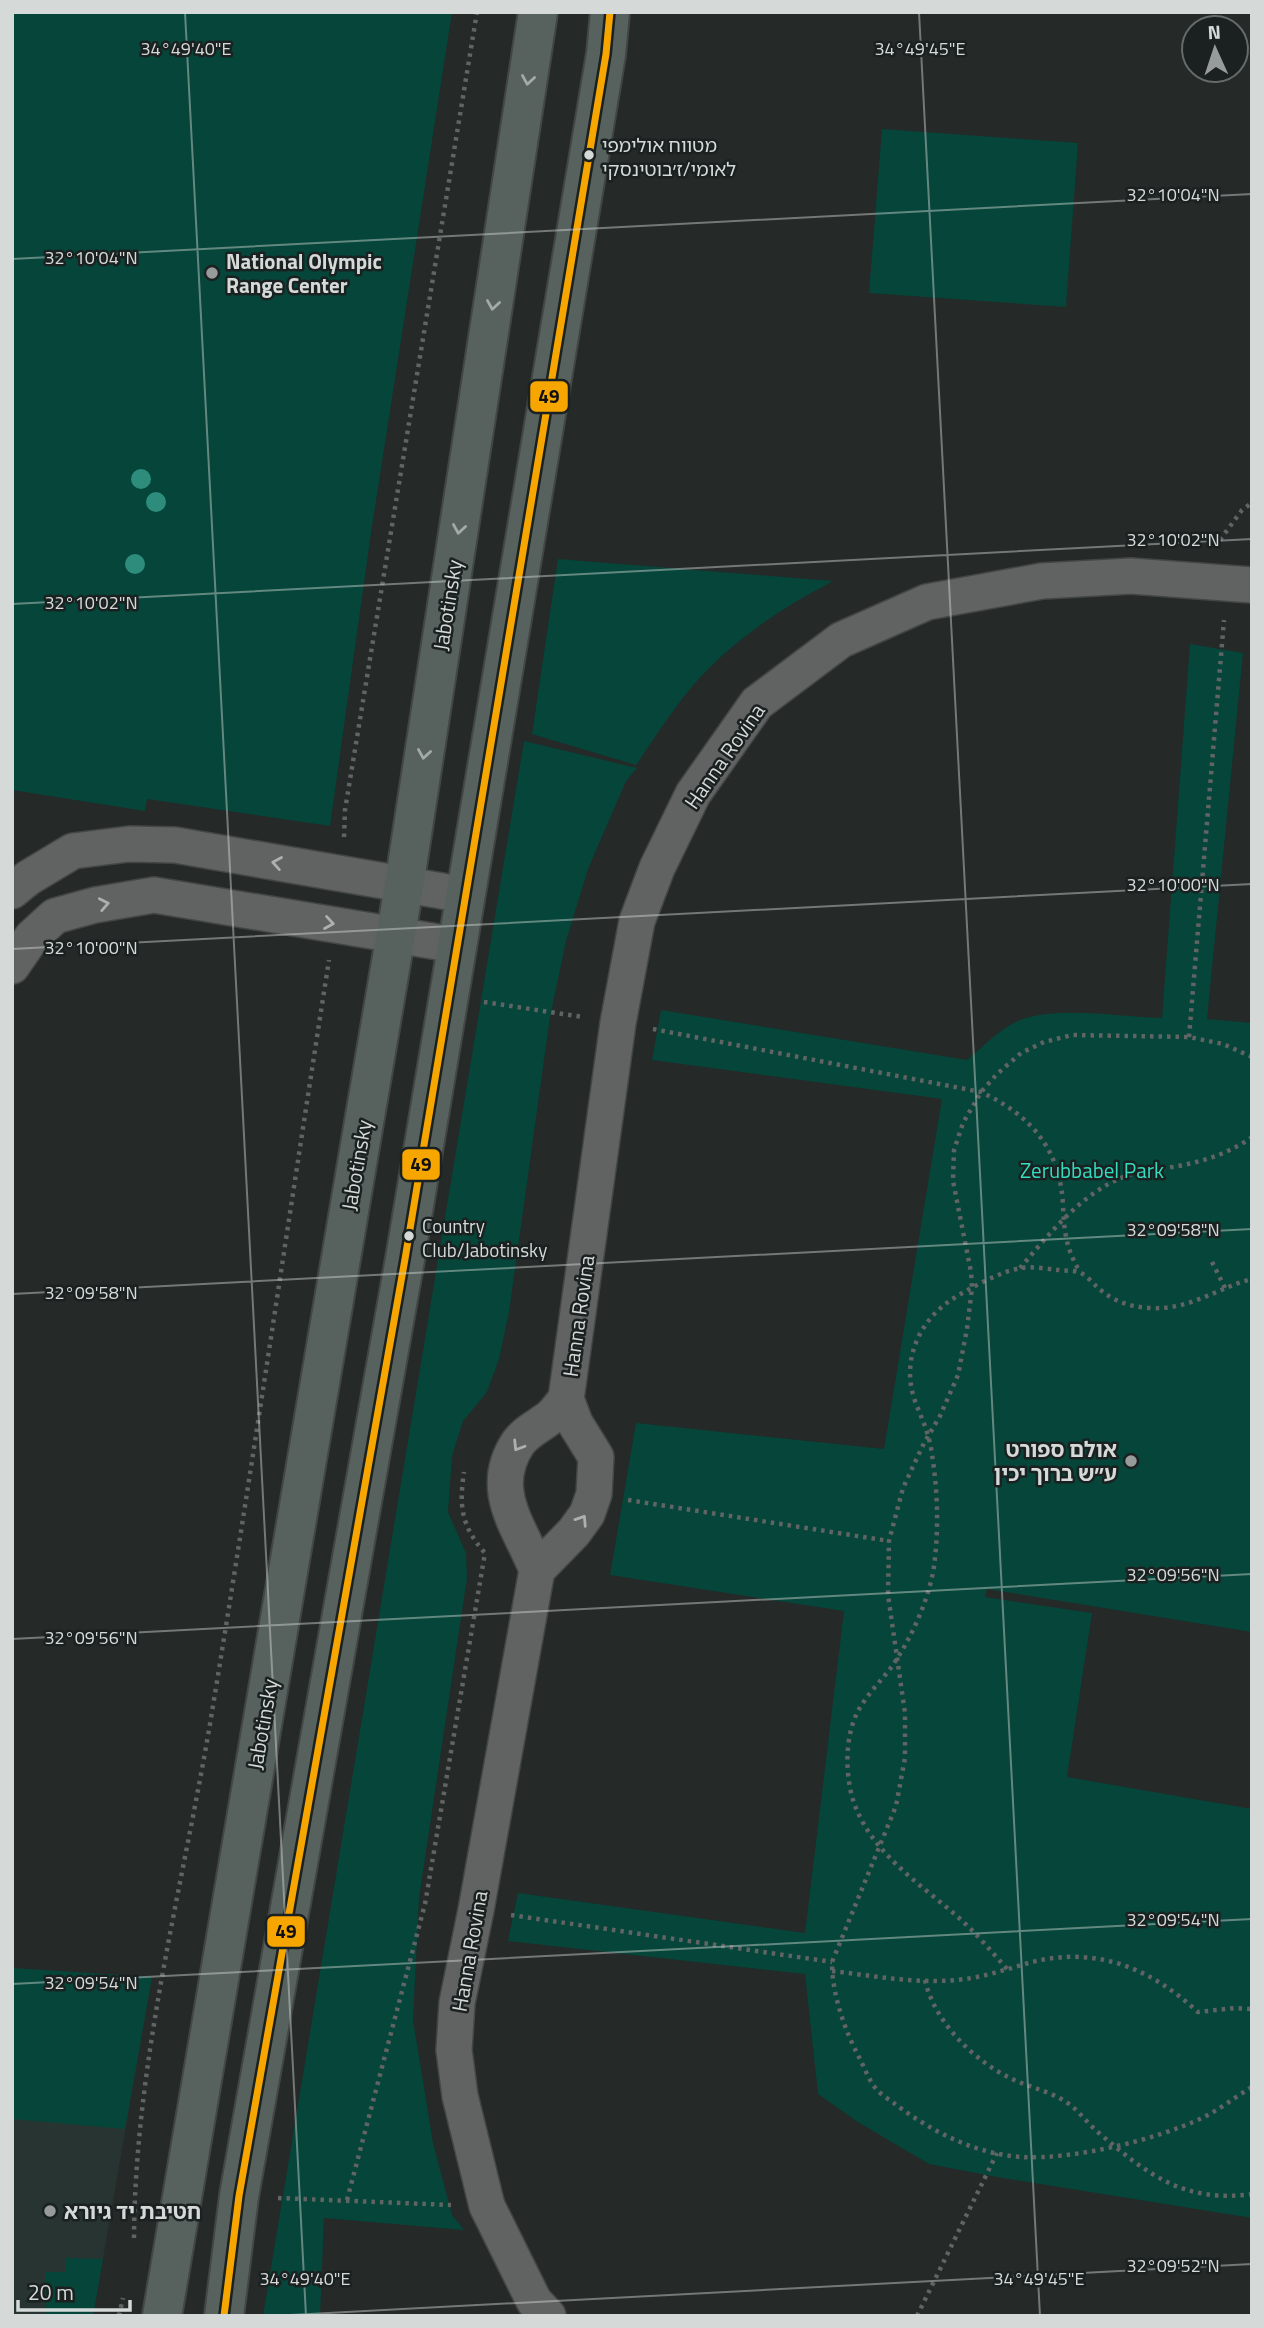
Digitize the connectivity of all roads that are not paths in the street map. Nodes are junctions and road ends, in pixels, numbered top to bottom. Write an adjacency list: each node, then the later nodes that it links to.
1 (538, 12): 7 (main road, Jabotinsky, one-way to 7)
2 (610, 12): 4 (main road)
3 (616, 12): 4 (main road)
4 (606, 54): 8 (main road)
5 (1239, 583): 13 (street, Hanna Rovina)
6 (17, 875): 7 (street, one-way to 6); 9 (street)
7 (404, 886): 8 (street); 10 (main road, Jabotinsky)
8 (465, 895): 11 (main road)
9 (55, 916): 10 (street, one-way to 10); 12 (street)
10 (396, 934): 11 (street); 15 (main road, Jabotinsky)
11 (456, 945): 16 (main road)
12 (12, 966)
13 (566, 1399): 14 (street, Hanna Rovina, one-way to 13); 14 (street, Hanna Rovina, one-way to 14)
14 (537, 1570): 17 (street, Hanna Rovina)
15 (162, 2316)
16 (224, 2316)
17 (548, 2316)

